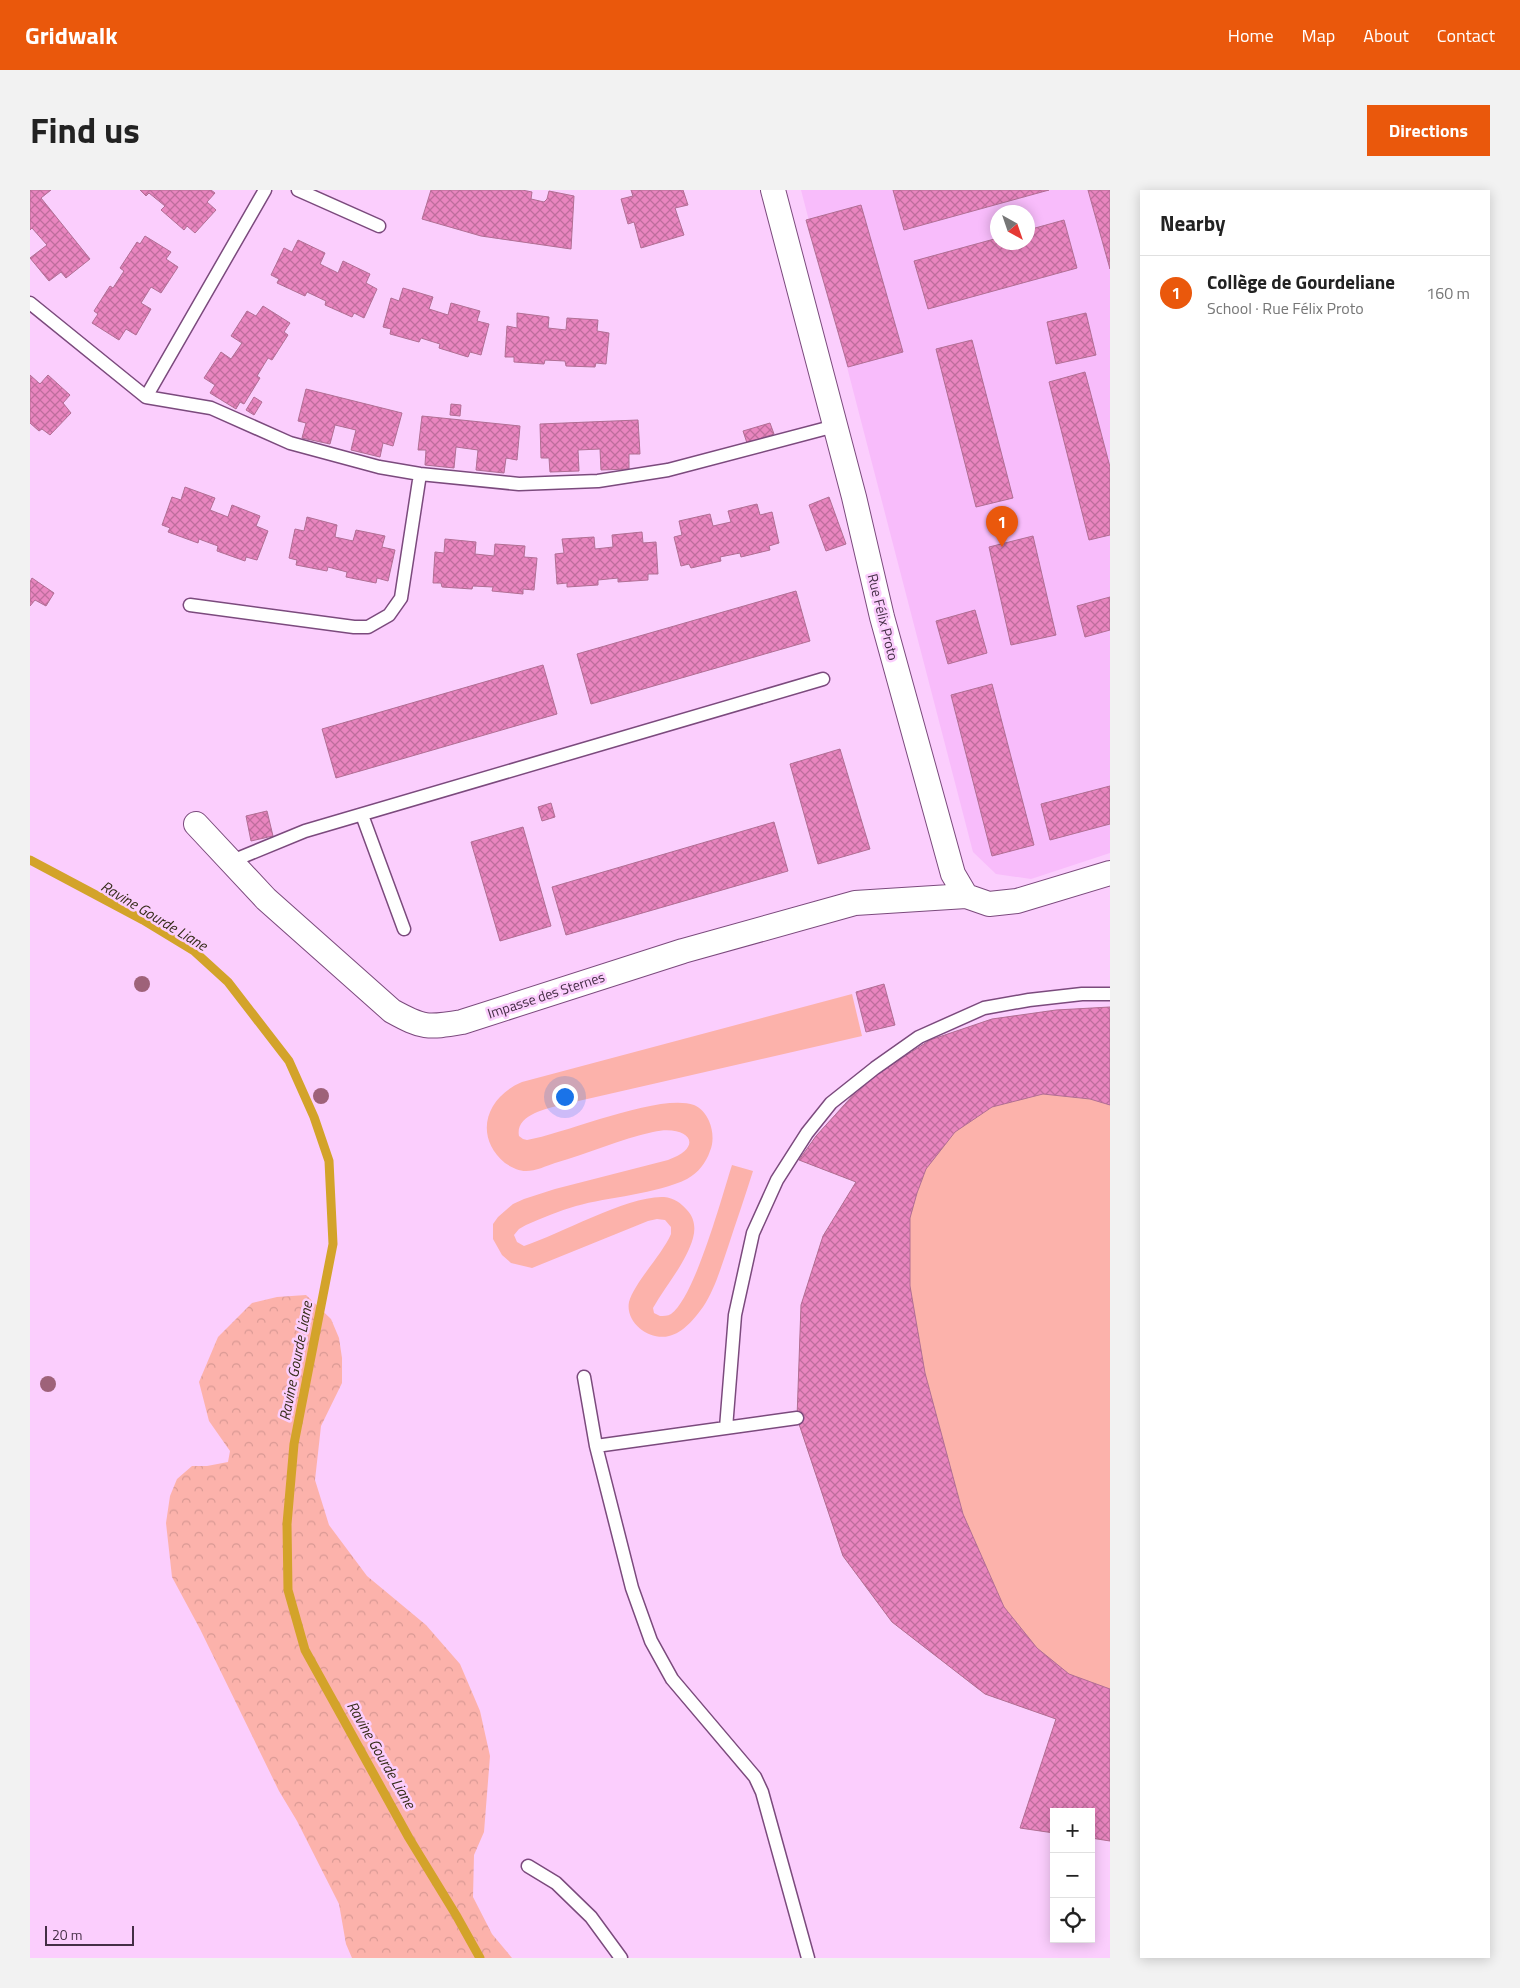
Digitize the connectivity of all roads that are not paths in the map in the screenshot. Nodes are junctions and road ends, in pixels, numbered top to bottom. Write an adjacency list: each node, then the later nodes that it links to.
1 (265, 190): 6 (lane)
2 (298, 190): 4 (lane)
3 (773, 190): 7 (street, Rue Félix Proto)
4 (379, 226)
5 (30, 303): 6 (lane)
6 (146, 397): 8 (lane)
7 (835, 426): 8 (lane); 15 (street, Rue Félix Proto)
8 (420, 474): 9 (lane)
9 (190, 605)
10 (823, 679): 11 (lane)
11 (362, 814): 13 (lane); 16 (lane)
12 (196, 824): 13 (street, Impasse des Sternes)
13 (232, 861): 15 (street, Impasse des Sternes)
14 (1110, 873): 15 (street)
15 (966, 896)
16 (404, 929)
17 (1110, 994): 20 (lane)
18 (584, 1377): 21 (lane)
19 (797, 1418): 20 (lane)
20 (726, 1428): 21 (lane)
21 (596, 1446): 24 (lane)
22 (528, 1866): 23 (lane)
23 (621, 1958)
24 (808, 1958)

